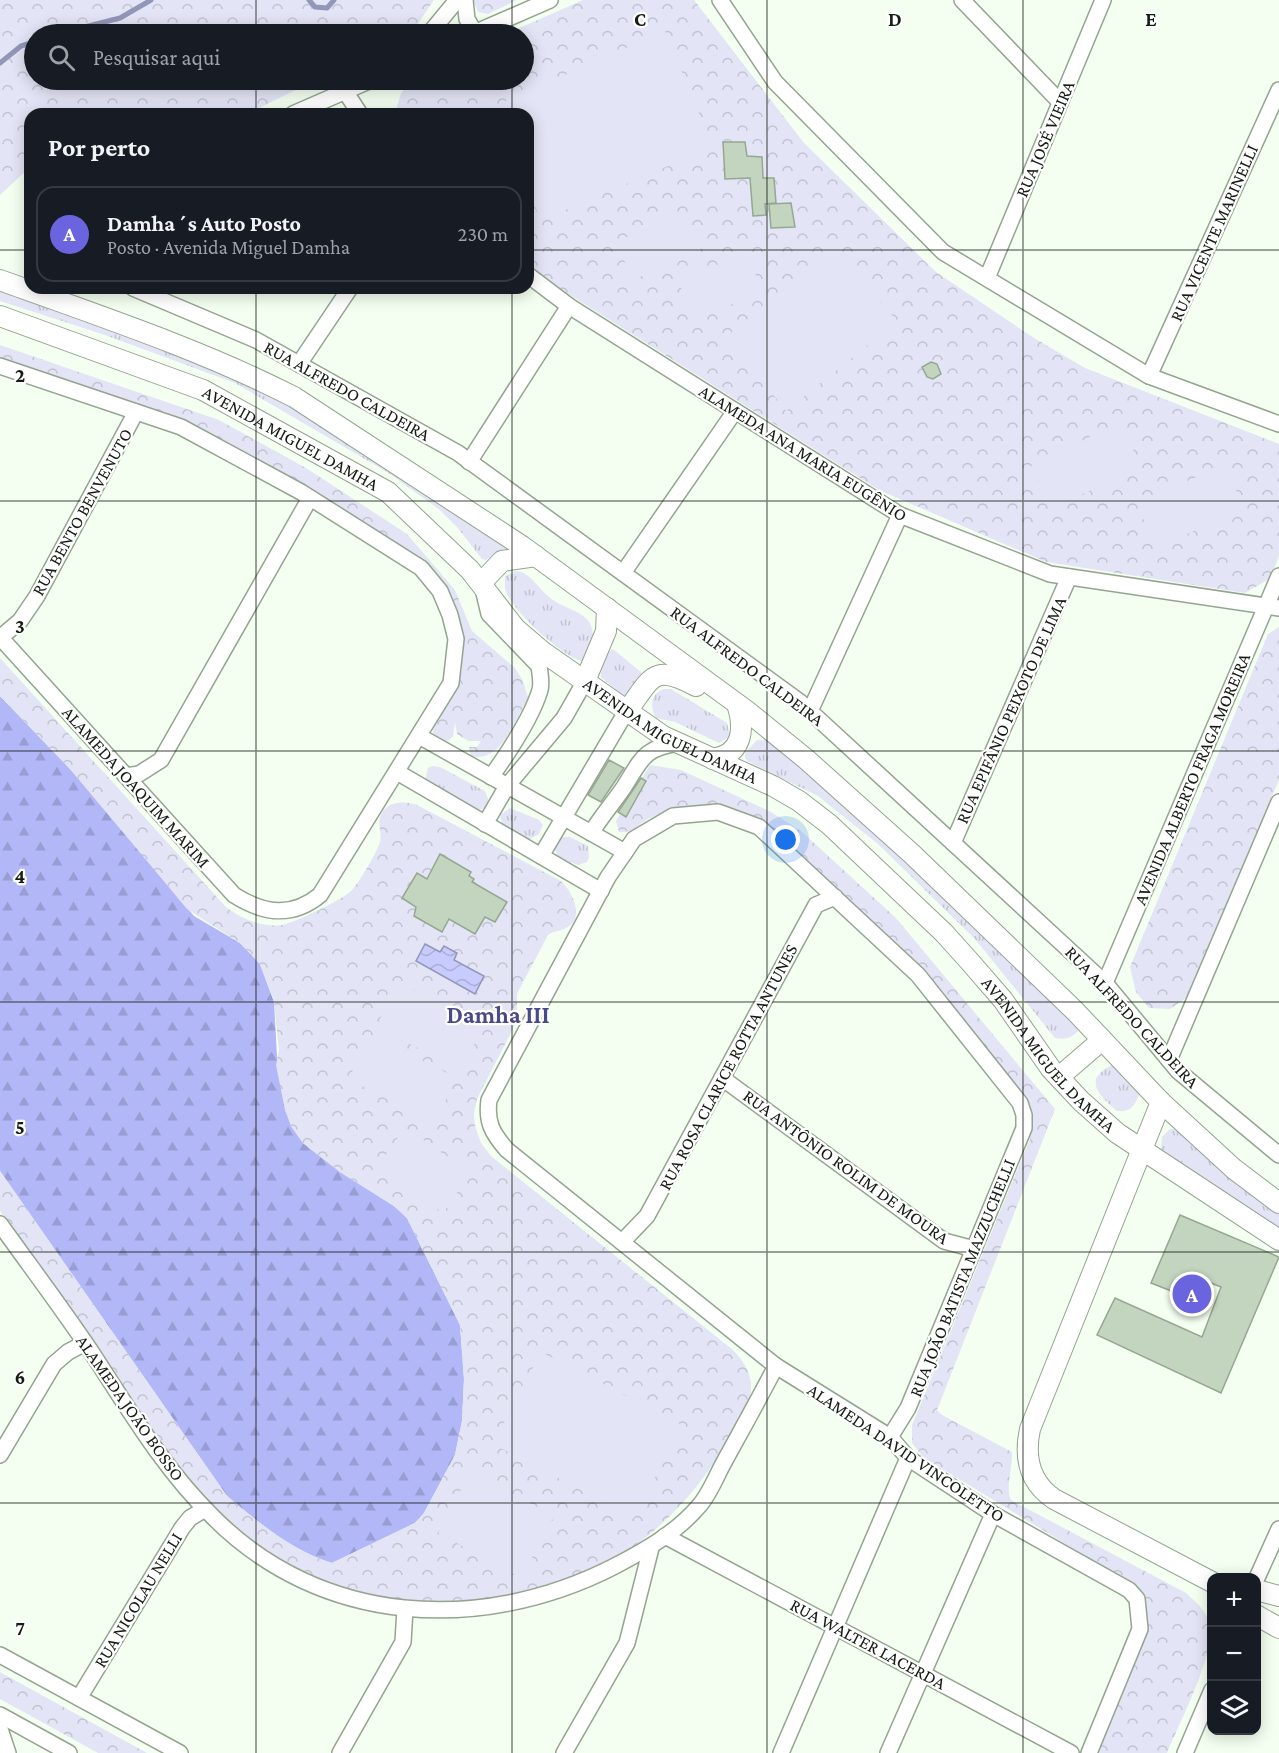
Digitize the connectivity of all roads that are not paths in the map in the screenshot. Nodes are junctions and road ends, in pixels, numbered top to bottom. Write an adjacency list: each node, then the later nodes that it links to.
1 (457, 0): 7 (street)
2 (465, 0): 8 (street)
3 (550, 0): 9 (street)
4 (720, 0): 15 (street)
5 (962, 0): 12 (street)
6 (1103, 0): 12 (street, RUA JOSÉ VIEIRA)
7 (437, 24)
8 (469, 24)
9 (496, 24)
10 (1279, 90): 26 (street, RUA VICENTE MARINELLI)
11 (345, 91): 13 (street); 14 (street)
12 (1060, 102): 15 (street, RUA JOSÉ VIEIRA)
13 (307, 108)
14 (356, 108)
15 (987, 278): 26 (street)
16 (0, 280): 18 (street, AVENIDA MIGUEL DAMHA)
17 (534, 280): 22 (street, ALAMEDA ANA MARIA EUGÊNIO)
18 (24, 289)
19 (38, 294): 33 (street, AVENIDA MIGUEL DAMHA)
20 (147, 294): 24 (street, RUA ALFREDO CALDEIRA)
21 (346, 294): 24 (street)
22 (569, 306): 27 (street, ALAMEDA ANA MARIA EUGÊNIO); 30 (street)
23 (0, 316): 37 (street, AVENIDA MIGUEL DAMHA)
24 (299, 364): 30 (street, RUA ALFREDO CALDEIRA)
25 (0, 366): 28 (street)
26 (1149, 376): 29 (street)
27 (735, 411): 32 (street, ALAMEDA ANA MARIA EUGÊNIO); 34 (street)
28 (136, 412): 31 (street); 40 (street, RUA BENTO BENVENUTO)
29 (1279, 424)
30 (470, 462): 34 (street, RUA ALFREDO CALDEIRA)
31 (310, 498): 45 (street); 49 (street)
32 (900, 515): 36 (street, ALAMEDA ANA MARIA EUGÊNIO); 43 (street)
33 (536, 556): 37 (street); 39 (street, AVENIDA MIGUEL DAMHA)
34 (623, 573): 43 (street, RUA ALFREDO CALDEIRA)
35 (1279, 576): 38 (street, AVENIDA ALBERTO FRAGA MOREIRA)
36 (1069, 577): 38 (street, ALAMEDA ANA MARIA EUGÊNIO); 56 (street, RUA EPIFÂNIO PEIXOTO DE LIMA)
37 (481, 583): 41 (street, AVENIDA MIGUEL DAMHA); 50 (street)
38 (1272, 607): 61 (street, AVENIDA ALBERTO FRAGA MOREIRA)
39 (607, 608): 41 (street); 42 (street, AVENIDA MIGUEL DAMHA)
40 (0, 637): 49 (street, ALAMEDA JOAQUIM MARIM)
41 (585, 681): 44 (street, AVENIDA MIGUEL DAMHA); 51 (street)
42 (735, 703): 44 (street); 47 (street); 62 (street, AVENIDA MIGUEL DAMHA)
43 (810, 711): 56 (street, RUA ALFREDO CALDEIRA)
44 (626, 712): 46 (street, AVENIDA MIGUEL DAMHA); 53 (street)
45 (419, 736): 48 (street); 50 (street)
46 (679, 743): 47 (street, AVENIDA MIGUEL DAMHA); 55 (street)
47 (713, 759): 65 (street, AVENIDA MIGUEL DAMHA)
48 (397, 772): 49 (street, ALAMEDA JOAQUIM MARIM); 54 (street)
49 (126, 776)
50 (491, 777): 51 (street)
51 (507, 786): 53 (street); 54 (street)
52 (1279, 802): 63 (street)
53 (563, 818): 55 (street); 58 (street)
54 (485, 824): 58 (street)
55 (591, 833): 57 (street)
56 (953, 843): 61 (street, RUA ALFREDO CALDEIRA)
57 (624, 852): 59 (street); 60 (street)
58 (541, 856): 59 (street)
59 (601, 891): 72 (street, ALAMEDA DAVID VINCOLETTO)
60 (835, 897): 64 (street, RUA ROSA CLARICE ROTTA ANTUNES); 73 (street, RUA JOÃO BATISTA MAZZUCHELLI)
61 (1105, 983): 63 (street, RUA ALFREDO CALDEIRA)
62 (1102, 1040): 65 (street); 66 (street, AVENIDA MIGUEL DAMHA)
63 (1169, 1060): 68 (street, RUA ALFREDO CALDEIRA)
64 (722, 1077): 72 (street, RUA ROSA CLARICE ROTTA ANTUNES); 73 (street, RUA ANTÔNIO ROLIM DE MOURA)
65 (1059, 1077): 67 (street, AVENIDA MIGUEL DAMHA)
66 (1161, 1102): 67 (street); 69 (street, AVENIDA MIGUEL DAMHA)
67 (1144, 1151): 71 (street, AVENIDA MIGUEL DAMHA); 85 (street)
68 (1279, 1155)
69 (1279, 1203)
70 (0, 1224): 74 (street, ALAMEDA JOÃO BOSSO)
71 (1279, 1240)
72 (622, 1242): 75 (street, ALAMEDA DAVID VINCOLETTO)
73 (974, 1249): 76 (street, RUA JOÃO BATISTA MAZZUCHELLI)
74 (85, 1343): 77 (street); 79 (street, ALAMEDA JOÃO BOSSO)
75 (776, 1366): 76 (street, ALAMEDA DAVID VINCOLETTO); 82 (street, ALAMEDA JOÃO BOSSO)
76 (890, 1437): 78 (street, ALAMEDA DAVID VINCOLETTO)
77 (0, 1455)
78 (908, 1458): 80 (street, ALAMEDA DAVID VINCOLETTO); 90 (street)
79 (205, 1509): 88 (street, ALAMEDA JOÃO BOSSO); 94 (street, RUA NICOLAU NELLI)
80 (993, 1514): 93 (street); 106 (street, ALAMEDA DAVID VINCOLETTO)
81 (1279, 1529): 84 (street)
82 (665, 1536): 83 (street, ALAMEDA JOÃO BOSSO); 90 (street, RUA WALTER LACERDA)
83 (651, 1548): 88 (street, ALAMEDA JOÃO BOSSO); 102 (street)
84 (1260, 1573)
85 (1207, 1579)
86 (1261, 1591): 87 (street)
87 (1279, 1596)
88 (405, 1609): 101 (street)
89 (1261, 1617): 91 (street)
90 (837, 1628): 93 (street, RUA WALTER LACERDA); 103 (street)
91 (1279, 1628)
92 (0, 1655): 94 (street)
93 (923, 1674): 104 (street); 105 (street, RUA WALTER LACERDA)
94 (79, 1698): 100 (street)
95 (1207, 1702): 107 (street)
96 (0, 1715): 99 (street)
97 (0, 1729): 98 (street)
98 (8, 1753)
99 (69, 1753)
100 (180, 1753)
101 (340, 1753)
102 (564, 1753)
103 (781, 1753)
104 (888, 1753)
105 (1071, 1753)
106 (1089, 1753)
107 (1185, 1753)

